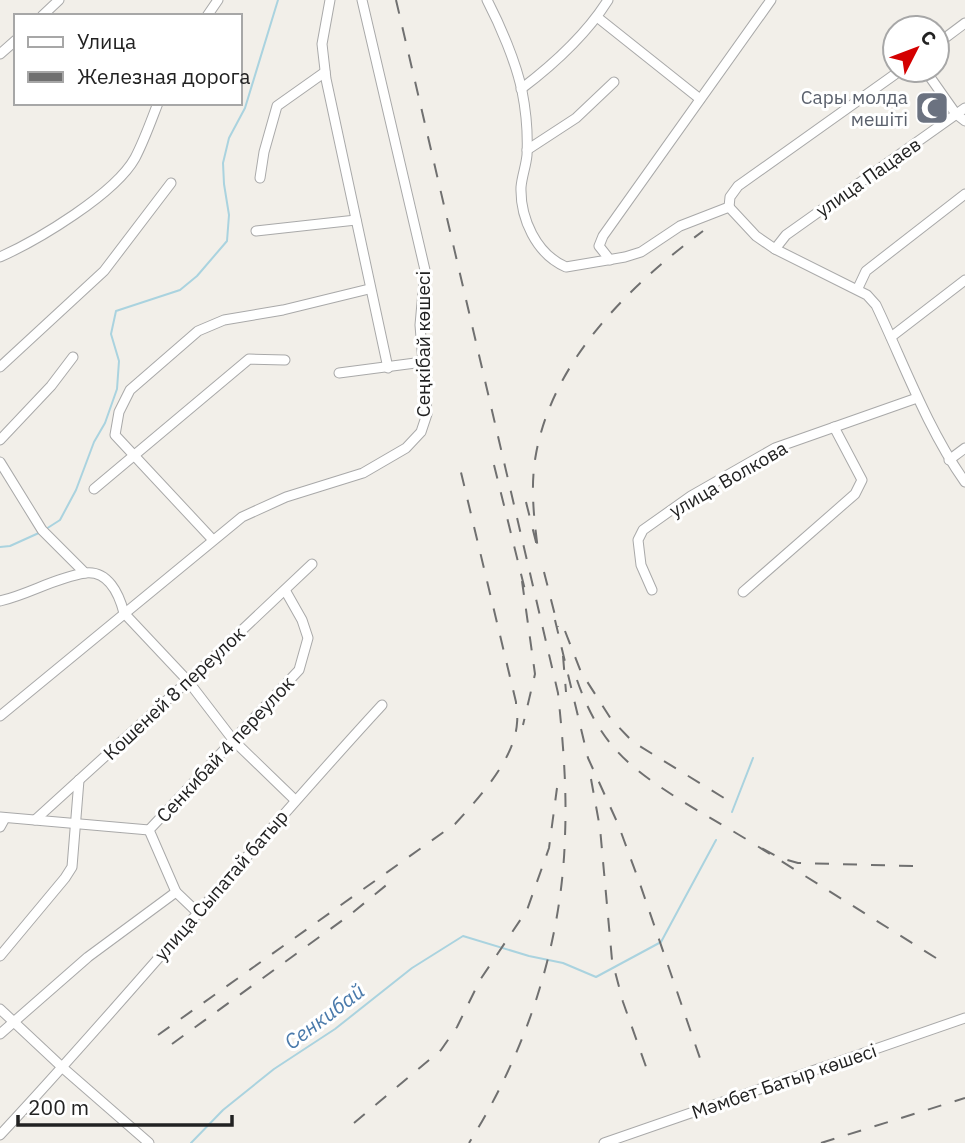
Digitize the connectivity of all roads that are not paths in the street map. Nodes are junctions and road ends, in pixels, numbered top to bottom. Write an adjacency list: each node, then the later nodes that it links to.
1 (59, 0): 7 (street)
2 (330, 0): 11 (street)
3 (362, 0): 37 (street, Сеңкібай көшесі)
4 (608, 0): 8 (street)
5 (771, 0): 16 (street)
6 (492, 3): 15 (street)
7 (44, 14)
8 (597, 17): 15 (street); 16 (street)
9 (14, 42): 10 (street)
10 (0, 54)
11 (325, 72): 22 (street); 26 (street)
12 (614, 82): 21 (street)
13 (881, 84): 25 (street)
14 (935, 84): 19 (street)
15 (522, 89): 21 (street)
16 (700, 99): 30 (street)
17 (157, 105): 29 (street)
18 (965, 108): 19 (street, улица Пацаев)
19 (956, 114): 20 (street); 28 (street, улица Пацаев)
20 (965, 121)
21 (527, 150): 30 (street)
22 (260, 178)
23 (171, 183): 38 (street)
24 (965, 194): 32 (street)
25 (729, 207): 28 (street); 30 (street)
26 (356, 220): 27 (street); 33 (street)
27 (256, 231)
28 (775, 249): 32 (street)
29 (0, 257)
30 (610, 260)
31 (965, 280): 34 (street)
32 (858, 288): 34 (street)
33 (369, 289): 39 (street); 45 (street)
34 (891, 337): 41 (street)
35 (73, 357): 43 (street)
36 (285, 360): 45 (street)
37 (423, 362): 39 (street); 50 (street, Сеңкібай көшесі)
38 (0, 367)
39 (388, 368): 40 (street)
40 (339, 373)
41 (917, 398): 42 (street, улица Волкова); 46 (street)
42 (834, 427): 54 (street, улица Волкова); 55 (street)
43 (0, 440)
44 (965, 448): 46 (street)
45 (134, 453): 49 (street); 50 (street)
46 (949, 460): 48 (street)
47 (2, 470): 52 (street)
48 (965, 482)
49 (94, 489)
50 (214, 540): 57 (street, Сеңкібай көшесі)
51 (312, 564): 53 (street, Кошеней 8 переулок)
52 (85, 573): 56 (street); 57 (street)
53 (285, 590): 58 (street, Кошеней 8 переулок); 61 (street, Сенкибай 4 переулок)
54 (652, 590)
55 (743, 592)
56 (0, 601)
57 (124, 613): 58 (street); 60 (street, Сеңкібай көшесі)
58 (188, 681): 61 (street); 62 (street, Кошеней 8 переулок)
59 (382, 705): 63 (street, улица Сыпатай батыр)
60 (0, 716)
61 (234, 741): 63 (street); 68 (street, Сенкибай 4 переулок)
62 (79, 780): 65 (street, Кошеней 8 переулок); 66 (street)
63 (295, 800): 70 (street, улица Сыпатай батыр)
64 (2, 817): 65 (street, Сенкибай 4 переулок); 67 (street)
65 (35, 820): 66 (street, Сенкибай 4 переулок)
66 (74, 824): 68 (street, Сенкибай 4 переулок); 71 (street)
67 (0, 827)
68 (149, 830): 69 (street, Сенкибай 4 переулок)
69 (176, 892): 70 (street, Сенкибай 4 переулок); 74 (street)
70 (198, 914): 76 (street, улица Сыпатай батыр)
71 (0, 956)
72 (0, 1010): 74 (street)
73 (965, 1018): 79 (street, Мәмбет Батыр көшесі)
74 (14, 1022): 75 (street); 76 (street)
75 (0, 1034)
76 (63, 1068): 77 (street, улица Сыпатай батыр); 78 (street)
77 (0, 1135)
78 (149, 1143)
79 (604, 1143)

